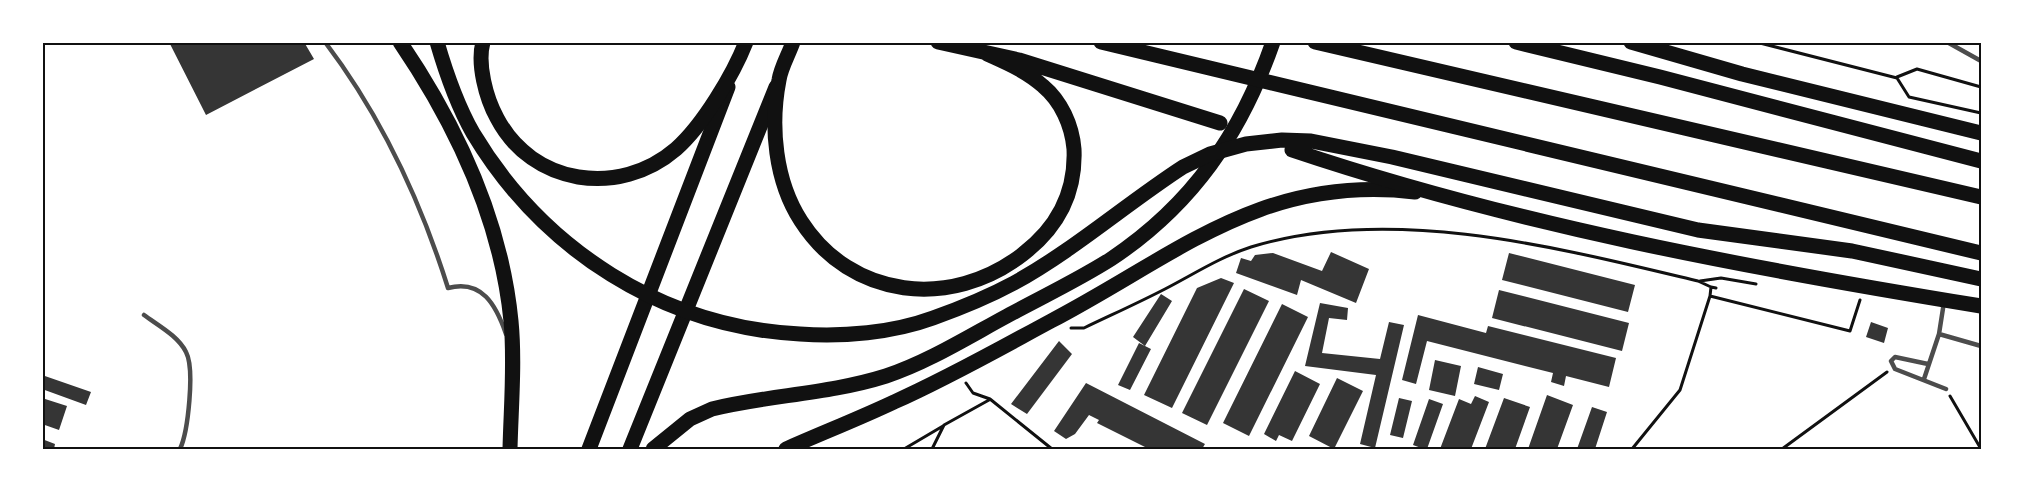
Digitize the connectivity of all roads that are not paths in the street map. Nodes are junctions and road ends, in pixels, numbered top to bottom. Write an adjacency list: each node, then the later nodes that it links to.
1 (325, 42): 32 (lane)
2 (400, 42): 32 (main road)
3 (437, 42): 26 (main road)
4 (483, 42): 13 (main road)
5 (938, 42): 15 (main road)
6 (1101, 42): 25 (main road)
7 (1273, 42): 40 (main road)
8 (1315, 42): 24 (main road)
9 (1516, 42): 22 (main road)
10 (1631, 42): 16 (main road)
11 (1947, 42): 17 (lane)
12 (1670, 47): 16 (lane)
13 (743, 49): 38 (main road)
14 (791, 49): 18 (main road)
15 (987, 54): 18 (main road); 19 (main road)
16 (1694, 61): 20 (main road)
17 (1981, 61)
18 (779, 80): 39 (main road)
19 (1220, 123)
20 (1981, 133)
21 (1292, 150): 23 (main road)
22 (1981, 161)
23 (1426, 194): 27 (main road); 41 (main road)
24 (1981, 197)
25 (1981, 253)
26 (1981, 279)
27 (1944, 300): 28 (main road); 30 (lane)
28 (1981, 306)
29 (144, 315): 36 (lane)
30 (1939, 334): 31 (lane); 33 (lane)
31 (1981, 346)
32 (511, 350): 37 (main road)
33 (1928, 364): 34 (lane); 34 (lane)
34 (1924, 379): 35 (lane)
35 (1946, 389)
36 (180, 449)
37 (510, 449)
38 (589, 449)
39 (630, 449)
40 (653, 449)
41 (786, 449)

